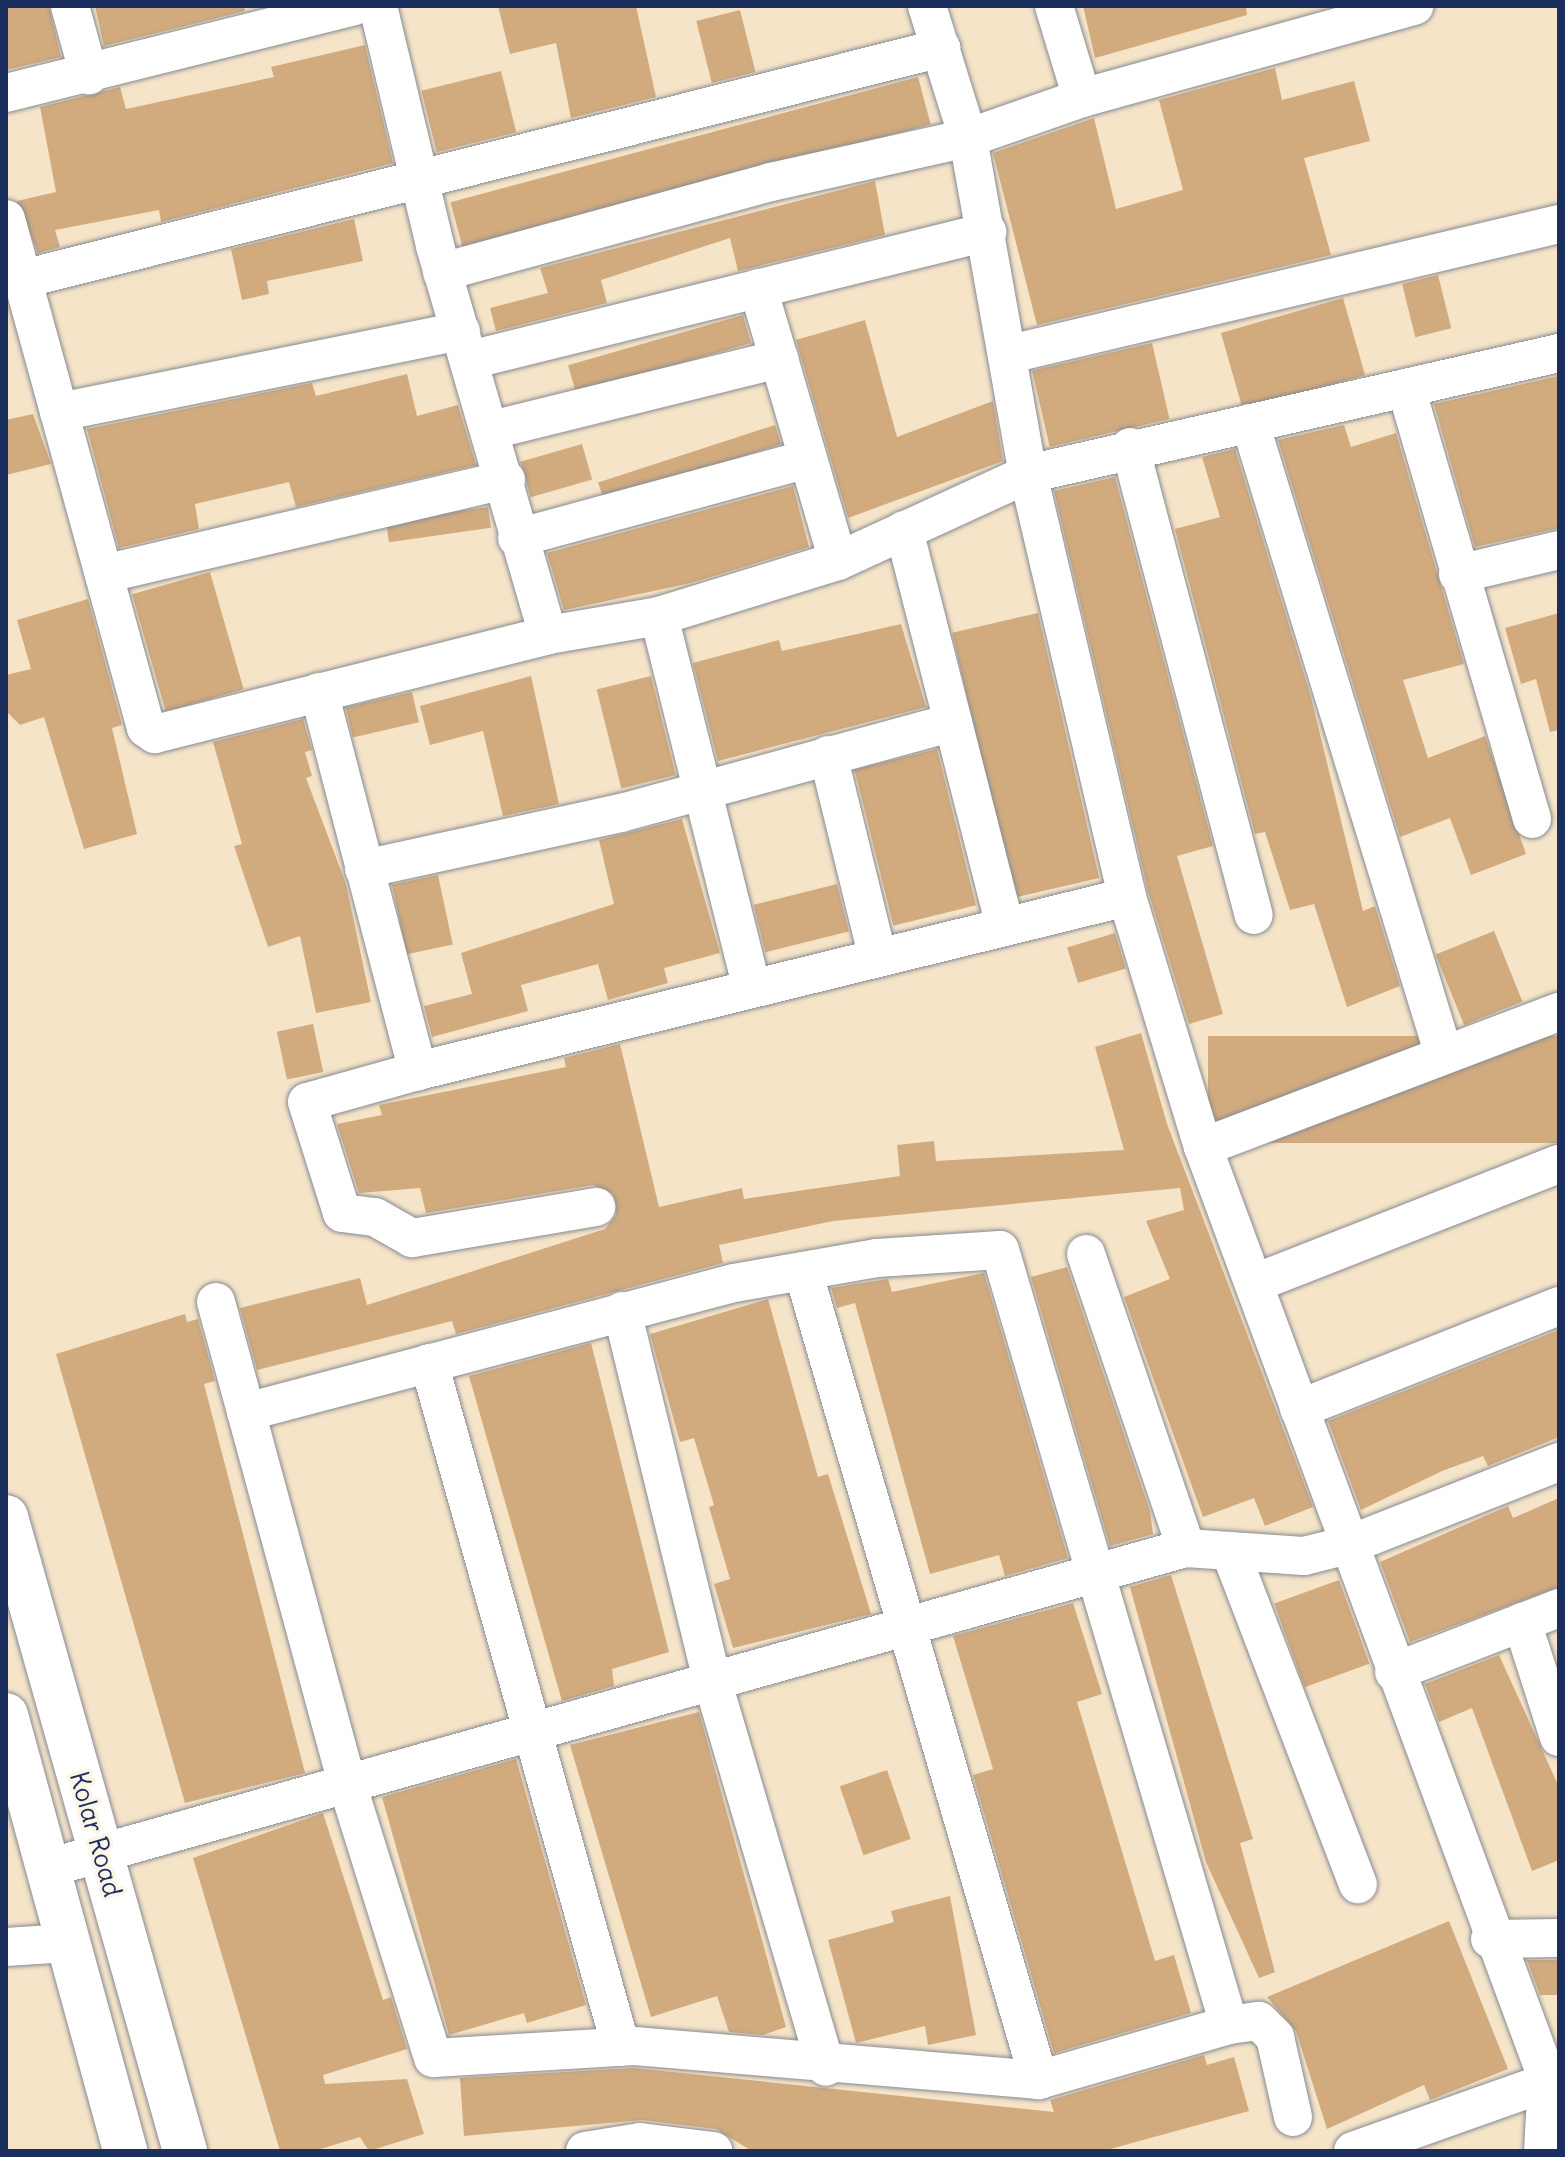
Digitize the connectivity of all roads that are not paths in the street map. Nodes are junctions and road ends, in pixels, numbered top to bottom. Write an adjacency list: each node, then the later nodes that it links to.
1 (70, 6): 9 (street)
2 (354, 6): 7 (street)
3 (378, 6): 13 (street)
4 (927, 6): 8 (street)
5 (1054, 6): 11 (street)
6 (1405, 7): 11 (street)
7 (269, 16): 9 (street)
8 (941, 48): 12 (street); 13 (street)
9 (89, 75): 10 (street)
10 (6, 93)
11 (1082, 98): 12 (street)
12 (968, 138): 16 (street); 17 (street)
13 (418, 178): 17 (street); 18 (street)
14 (6, 219): 18 (street)
15 (1559, 224): 22 (street)
16 (987, 232): 19 (street); 22 (street)
17 (442, 272): 20 (street)
18 (23, 279): 25 (street)
19 (758, 288): 20 (street); 23 (street)
20 (466, 346): 25 (street); 27 (street)
21 (1559, 353): 24 (street)
22 (1010, 354): 30 (street)
23 (779, 359): 27 (street); 29 (street)
24 (1406, 388): 26 (street); 37 (street)
25 (59, 412): 36 (street)
26 (1250, 423): 28 (street); 52 (street)
27 (492, 430): 31 (street)
28 (1130, 447): 30 (street); 47 (street)
29 (805, 460): 33 (street); 35 (street)
30 (1028, 474): 32 (street); 46 (street)
31 (506, 480): 33 (street); 36 (street)
32 (904, 530): 35 (street); 41 (street)
33 (517, 538): 39 (street)
34 (1559, 550): 37 (street)
35 (838, 561): 38 (street)
36 (104, 574): 40 (street)
37 (1458, 574): 44 (street)
38 (659, 616): 39 (street); 43 (street)
39 (548, 635): 40 (street)
40 (319, 692): 45 (street)
41 (953, 722): 42 (street); 48 (street)
42 (828, 755): 43 (street); 49 (street)
43 (700, 788): 45 (street); 50 (street)
44 (1532, 819)
45 (364, 869): 53 (street)
46 (1127, 897): 48 (street); 54 (street)
47 (1254, 915)
48 (1004, 923): 49 (street)
49 (877, 955): 50 (street)
50 (751, 986): 53 (street)
51 (1559, 1012): 52 (street)
52 (1443, 1052): 54 (street)
53 (418, 1071): 56 (street)
54 (1203, 1147): 59 (street)
55 (1559, 1164): 59 (street)
56 (596, 1207)
57 (1086, 1254): 69 (street)
58 (803, 1271): 62 (street); 71 (street); 74 (street)
59 (1255, 1283): 64 (street)
60 (216, 1302): 65 (street)
61 (1559, 1306): 64 (street)
62 (622, 1311): 63 (street); 76 (street)
63 (429, 1363): 65 (street); 78 (street)
64 (1299, 1409): 68 (street)
65 (246, 1412): 80 (street)
66 (1559, 1462): 68 (street)
67 (6, 1517): 81 (main road, Kolar Road)
68 (1348, 1545): 70 (street); 75 (street)
69 (1186, 1548): 70 (street); 71 (street)
70 (1230, 1551): 83 (street)
71 (1101, 1573): 74 (street); 88 (street)
72 (1559, 1608): 73 (street)
73 (1522, 1622): 75 (street); 79 (street)
74 (903, 1629): 76 (street); 92 (street)
75 (1394, 1672): 85 (street)
76 (713, 1683): 78 (street); 90 (street)
77 (6, 1715): 82 (main road, Kolar Road)
78 (528, 1736): 80 (street); 89 (street)
79 (1559, 1737)
80 (348, 1787): 81 (street); 89 (street)
81 (102, 1854): 82 (street); 97 (main road, Kolar Road)
82 (48, 1868): 86 (main road, Kolar Road)
83 (1358, 1884)
84 (1559, 1938): 85 (street)
85 (1490, 1939): 91 (street)
86 (67, 1943): 87 (street); 96 (main road, Kolar Road)
87 (6, 1947)
88 (1229, 2025): 92 (street); 93 (street)
89 (621, 2047): 90 (street)
90 (826, 2067): 92 (street)
91 (1553, 2078): 95 (street); 100 (street)
92 (1039, 2080)
93 (1293, 2117)
94 (640, 2147): 98 (street); 99 (street)
95 (1358, 2150)
96 (125, 2151)
97 (185, 2151)
98 (585, 2151)
99 (713, 2151)
100 (1543, 2151)

